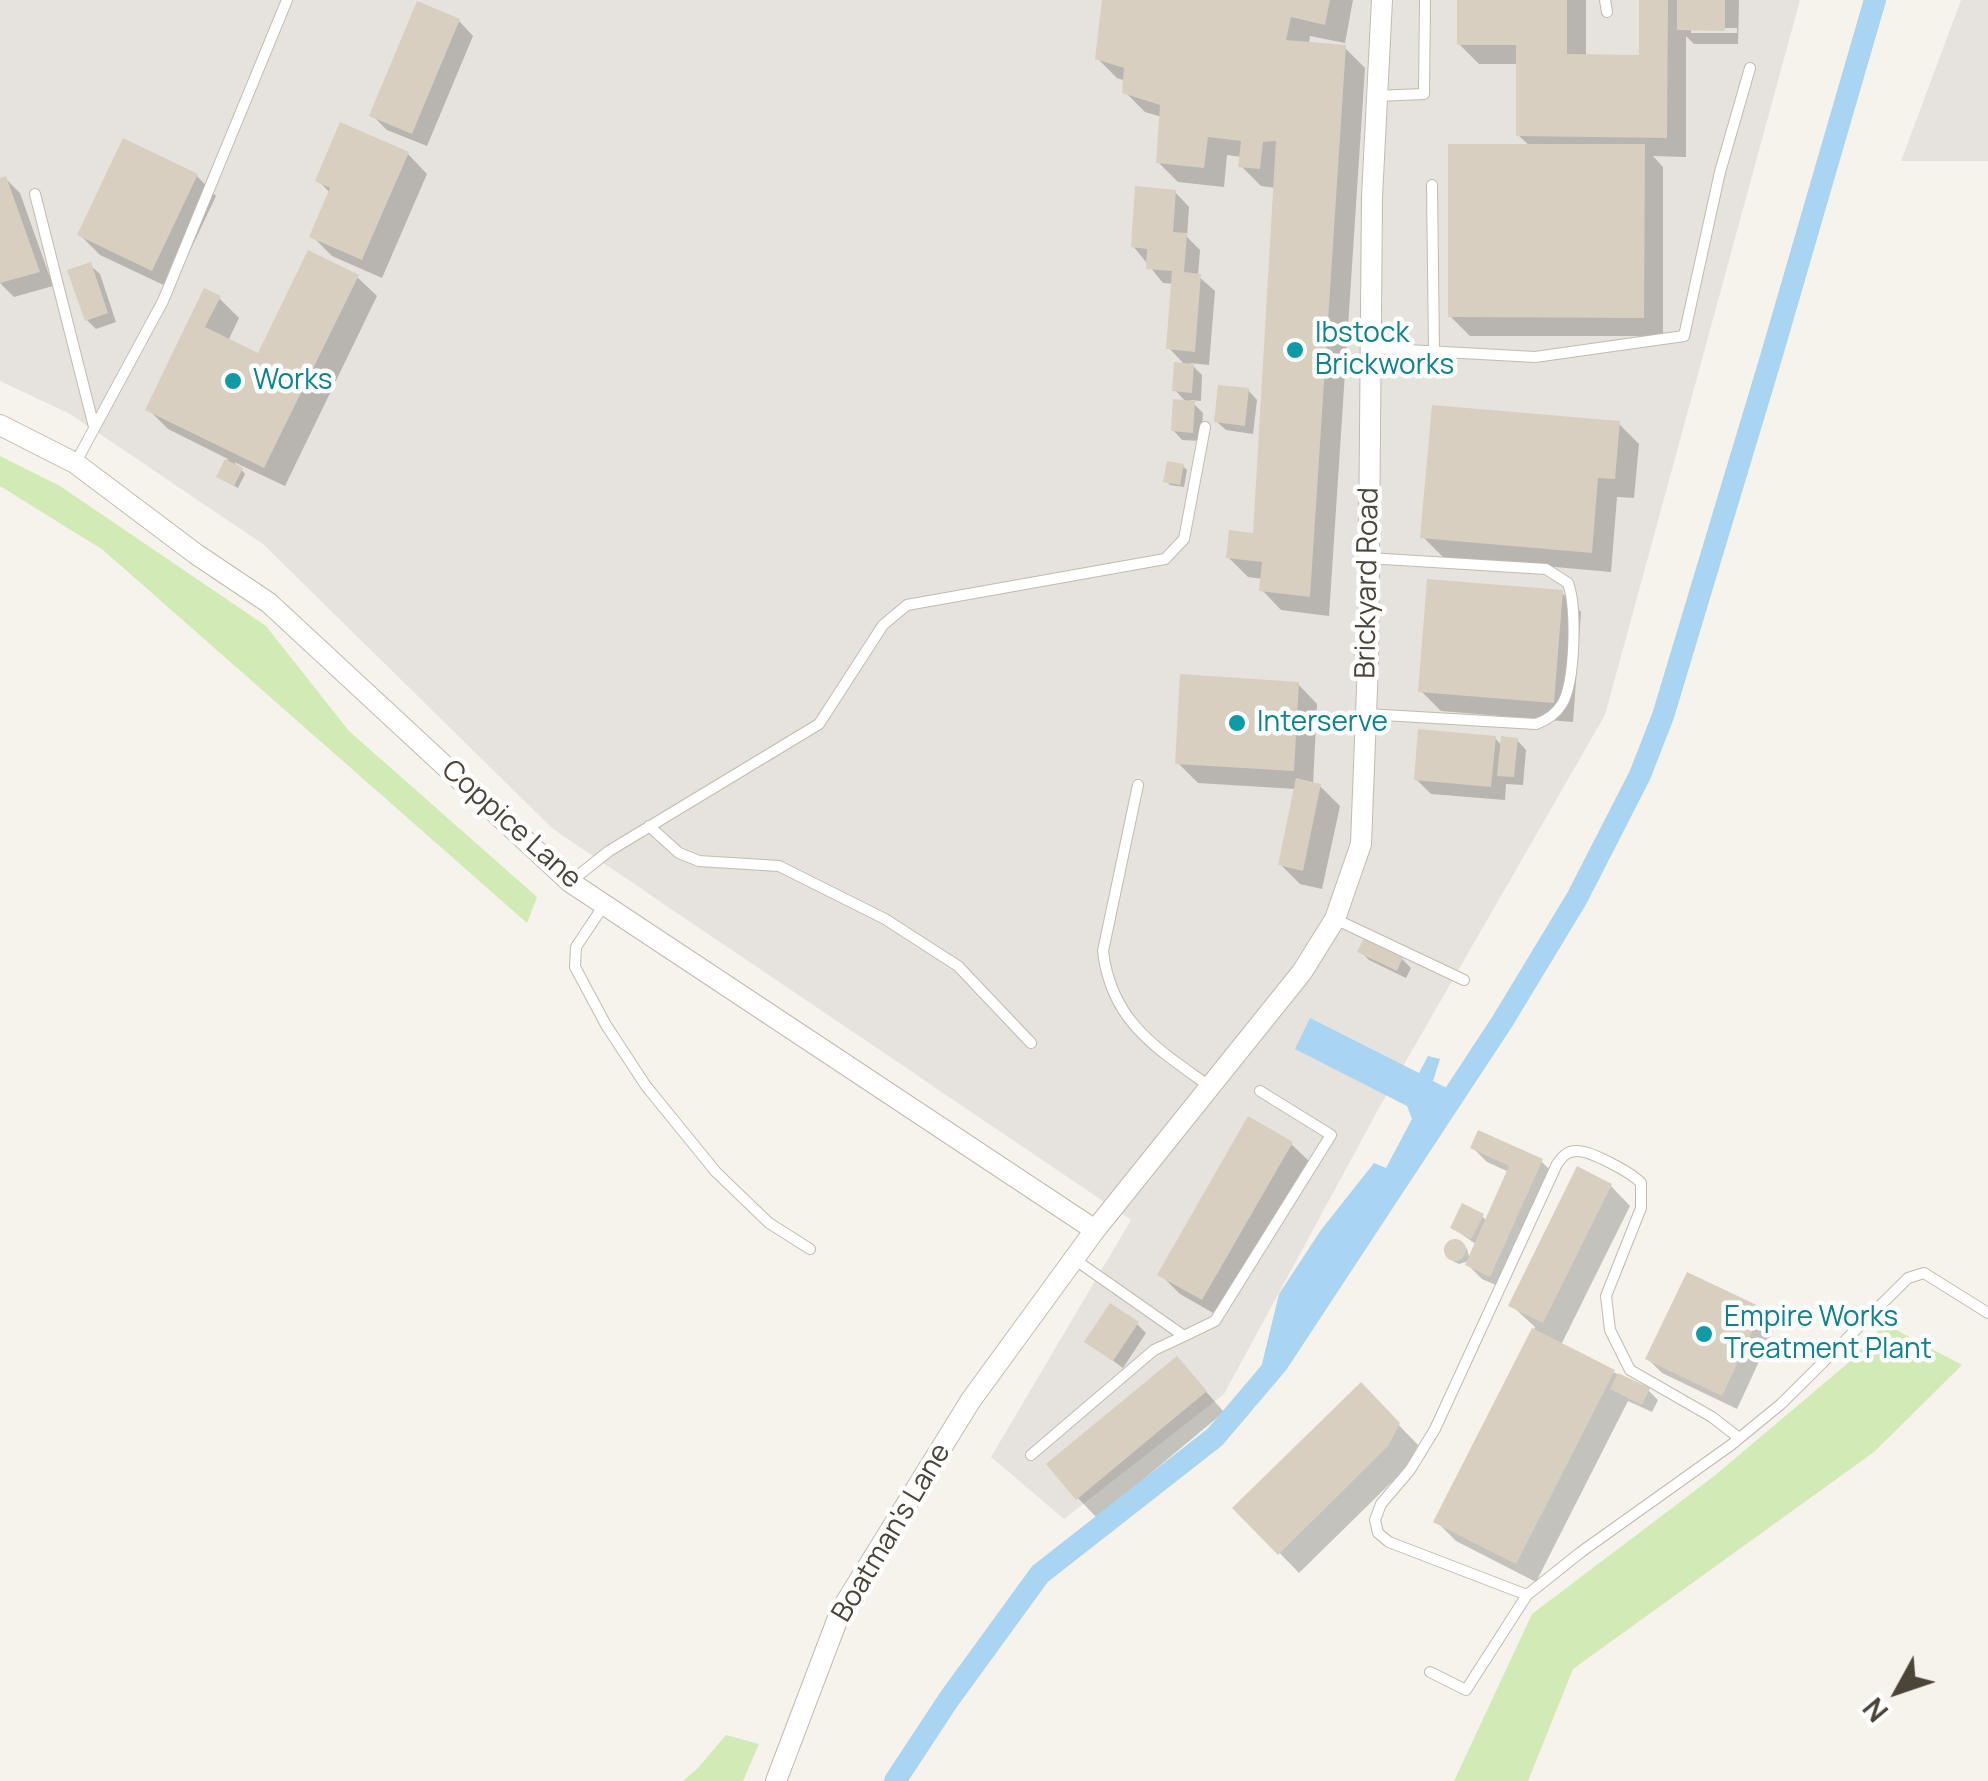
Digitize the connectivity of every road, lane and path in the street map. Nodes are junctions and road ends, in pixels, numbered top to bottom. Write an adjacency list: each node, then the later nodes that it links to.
1 (286, 0): 12 (lane)
2 (1382, 0): 5 (street, Brickyard Road)
3 (1425, 0): 5 (lane)
4 (1750, 68): 9 (lane)
5 (1377, 96): 8 (street, Brickyard Road)
6 (1432, 185): 9 (lane)
7 (35, 194): 12 (lane)
8 (1370, 348): 9 (lane); 14 (street, Brickyard Road)
9 (1434, 350)
10 (0, 424): 13 (street, Coppice Lane)
11 (1205, 427): 17 (lane)
12 (94, 428): 13 (lane)
13 (76, 463): 18 (street, Coppice Lane)
14 (1368, 558): 15 (street, Brickyard Road); 15 (lane)
15 (1366, 714): 20 (street, Brickyard Road)
16 (1138, 784): 23 (lane)
17 (650, 826): 18 (lane); 22 (lane)
18 (570, 882): 19 (street, Coppice Lane)
19 (604, 904): 25 (street, Coppice Lane); 26 (lane)
20 (1335, 918): 21 (lane); 23 (street, Brickyard Road)
21 (1464, 980)
22 (1032, 1043)
23 (1210, 1087): 25 (street, Brickyard Road)
24 (1260, 1091): 29 (lane)
25 (1095, 1230): 27 (street, Brickyard Road)
26 (810, 1249)
27 (1074, 1259): 29 (lane); 30 (street, Brickyard Road)
28 (1988, 1313): 31 (lane)
29 (1184, 1336): 32 (lane)
30 (971, 1400): 35 (street, Boatman's Lane)
31 (1740, 1438): 33 (lane); 33 (lane)
32 (1031, 1454)
33 (1526, 1595): 34 (lane)
34 (1430, 1672)
35 (776, 1781)

